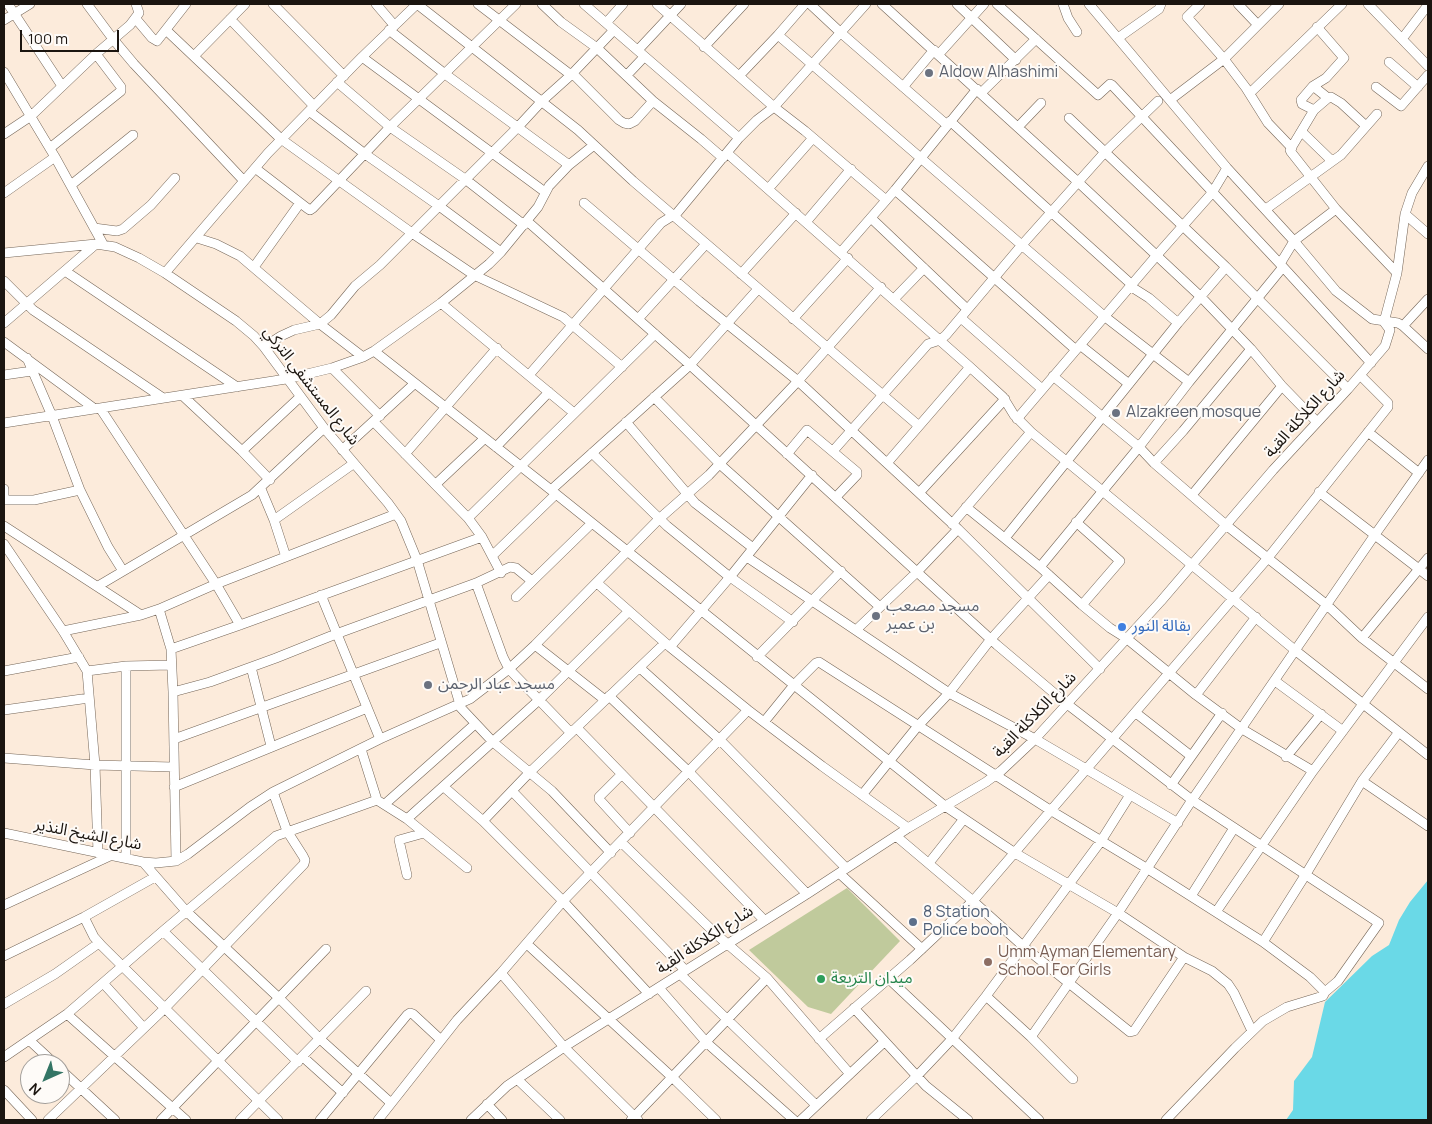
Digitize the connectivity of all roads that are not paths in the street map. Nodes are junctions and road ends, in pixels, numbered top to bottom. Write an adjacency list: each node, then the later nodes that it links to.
1 (8, 4): 34 (street)
2 (30, 4): 34 (street)
3 (87, 4): 51 (street)
4 (136, 4): 37 (street)
5 (186, 4): 45 (street)
6 (245, 4): 38 (street)
7 (273, 4): 73 (street)
8 (376, 4): 43 (street)
9 (417, 4): 43 (street); 55 (street)
10 (478, 4): 40 (street)
11 (516, 4): 40 (street)
12 (542, 4): 56 (street)
13 (584, 4): 41 (street)
14 (623, 4): 41 (street)
15 (657, 4): 35 (street)
16 (681, 4): 35 (street)
17 (744, 4): 54 (street)
18 (805, 4): 49 (street)
19 (810, 4): 47 (street)
20 (866, 4): 47 (street)
21 (882, 4): 57 (street)
22 (957, 4): 36 (street)
23 (984, 4): 36 (street)
24 (997, 4): 52 (street)
25 (1063, 4): 48 (street)
26 (1089, 4): 50 (street)
27 (1161, 4): 50 (street)
28 (1200, 4): 62 (street)
29 (1238, 4): 42 (street)
30 (1279, 4): 42 (street)
31 (1342, 4): 44 (street)
32 (1368, 4): 53 (street)
33 (1428, 4): 53 (street)
34 (14, 14): 39 (street); 74 (street)
35 (671, 15): 54 (street); 59 (street)
36 (972, 18): 57 (street); 63 (street)
37 (136, 19): 45 (street); 51 (street)
38 (230, 19): 60 (street); 89 (street)
39 (4, 20)
40 (500, 20): 55 (street); 68 (street)
41 (606, 23): 46 (street)
42 (1258, 25): 62 (street)
43 (392, 28): 61 (street); 67 (street)
44 (1317, 28): 75 (street); 80 (street)
45 (166, 30): 60 (street)
46 (614, 30): 56 (street); 59 (street)
47 (840, 32): 65 (street); 76 (street)
48 (1077, 32)
49 (778, 35): 65 (street); 72 (street)
50 (1118, 38): 83 (street)
51 (112, 39): 58 (street); 124 (street)
52 (1036, 39): 63 (street); 93 (street)
53 (1402, 39): 66 (street)
54 (704, 46): 72 (street)
55 (473, 47): 67 (street); 84 (street)
56 (597, 48): 68 (street); 70 (street)
57 (936, 52): 76 (street); 79 (street)
58 (96, 54): 74 (street); 107 (street)
59 (641, 54): 70 (street); 103 (street)
60 (194, 56): 105 (street)
61 (362, 57): 73 (street); 82 (street)
62 (1224, 59): 80 (street); 83 (street)
63 (1016, 60): 79 (street)
64 (1389, 62): 78 (street)
65 (812, 64): 88 (street); 114 (street)
66 (1428, 66)
67 (445, 74): 82 (street); 98 (street)
68 (572, 74): 84 (street); 85 (street)
69 (4, 75): 92 (street)
70 (627, 75): 85 (street)
71 (1428, 75): 78 (street)
72 (739, 76): 88 (street)
73 (340, 79): 89 (street); 96 (street)
74 (62, 86): 92 (street)
75 (1313, 86): 81 (street); 90 (street)
76 (903, 87): 95 (street)
77 (1376, 87): 78 (street)
78 (1418, 87)
79 (979, 91): 95 (street); 99 (street)
80 (1250, 93): 108 (street)
81 (1328, 98): 90 (street); 97 (street)
82 (418, 99): 96 (street); 111 (street)
83 (1170, 100): 119 (street)
84 (542, 101): 98 (street); 106 (street)
85 (652, 101): 112 (street)
86 (1158, 101): 93 (street)
87 (1041, 103): 99 (street)
88 (774, 107): 103 (street); 104 (street)
89 (312, 108): 105 (street); 110 (street)
90 (1314, 110): 100 (street)
91 (1377, 114): 97 (street)
92 (31, 116): 101 (street); 107 (street)
93 (1142, 116): 109 (street); 132 (street)
94 (1069, 118): 109 (street)
95 (949, 123): 114 (street); 139 (street)
96 (390, 126): 110 (street); 123 (street)
97 (1366, 126): 115 (street)
98 (518, 127): 111 (street); 116 (street)
99 (1018, 127): 126 (street)
100 (1302, 132): 108 (street); 115 (street)
101 (4, 134)
102 (133, 135): 127 (street)
103 (739, 138): 112 (street)
104 (813, 138): 120 (street); 128 (street)
105 (281, 139): 118 (street); 125 (street)
106 (594, 145): 116 (street); 142 (street)
107 (50, 148): 113 (street)
108 (1292, 148): 121 (street)
109 (1105, 152): 126 (street); 146 (street)
110 (365, 154): 125 (street); 136 (street)
111 (492, 154): 123 (street); 130 (street)
112 (725, 155): 128 (street); 142 (street)
113 (55, 157): 127 (street); 131 (street)
114 (921, 158): 129 (street); 154 (street)
115 (1332, 161): 121 (street)
116 (569, 165): 130 (street)
117 (1428, 166): 141 (street, شارع الكلاكلة القبة)
118 (255, 168): 124 (street); 134 (street)
119 (1227, 168): 132 (street); 137 (street)
120 (851, 169): 133 (street); 144 (street)
121 (1310, 176): 137 (street); 138 (street)
122 (175, 178): 147 (street)
123 (465, 179): 136 (street); 145 (street)
124 (244, 181): 150 (street)
125 (339, 181): 134 (street); 148 (street)
126 (1078, 182): 139 (street); 159 (street)
127 (71, 185): 147 (street)
128 (768, 189): 140 (street)
129 (895, 190): 133 (street); 169 (street)
130 (545, 192): 145 (street)
131 (4, 193)
132 (1212, 193): 146 (street); 160 (street)
133 (886, 200): 143 (street)
134 (300, 203): 161 (street)
135 (584, 203): 155 (street)
136 (439, 206): 148 (street); 156 (street)
137 (1266, 209): 151 (street)
138 (1336, 209): 151 (street); 166 (street)
139 (1050, 212): 154 (street); 172 (street)
140 (796, 213): 144 (street); 167 (street)
141 (1404, 214): 149 (street); 166 (street, شارع الكلاكلة القبة)
142 (673, 216): 153 (street); 155 (street)
143 (871, 218): 158 (street); 163 (street)
144 (806, 222): 158 (street)
145 (526, 223): 156 (street); 174 (street)
146 (1182, 226): 159 (street); 162 (street)
147 (94, 228): 152 (street)
148 (412, 233): 168 (street); 190 (street)
149 (1428, 234)
150 (197, 238): 161 (street); 165 (street)
151 (1294, 241): 160 (street); 187 (street)
152 (99, 244): 157 (street, شارع المستشفي التركي); 164 (street); 165 (street, شارع المستشفي التركي)
153 (706, 244): 167 (street); 170 (street)
154 (1021, 246): 169 (street); 183 (street)
155 (639, 248): 170 (street); 174 (street)
156 (501, 252): 168 (street)
157 (4, 253)
158 (844, 255): 173 (street); 186 (street)
159 (1156, 255): 172 (street); 176 (street)
160 (1282, 265): 177 (street); 208 (street)
161 (254, 267): 190 (street)
162 (1226, 267): 176 (street); 177 (street)
163 (924, 268): 178 (street); 182 (street)
164 (65, 271): 181 (street); 224 (street)
165 (165, 273): 198 (street, شارع المستشفي التركي)
166 (1397, 273): 187 (street, شارع الكلاكلة القبة)
167 (741, 274): 175 (street)
168 (474, 275): 180 (street); 191 (street)
169 (994, 278): 182 (street); 199 (street)
170 (673, 280): 185 (street); 192 (street)
171 (4, 282): 181 (street)
172 (1130, 285): 183 (street); 189 (street)
173 (881, 287): 178 (street); 201 (street)
174 (604, 289): 185 (street); 191 (street)
175 (758, 290): 186 (street); 192 (street)
176 (1201, 297): 189 (street); 194 (street)
177 (1256, 297): 194 (street); 226 (street)
178 (894, 299): 196 (street)
179 (1428, 299): 193 (street)
180 (441, 303): 200 (street); 204 (street)
181 (26, 304): 188 (street); 232 (street)
182 (967, 309): 184 (street)
183 (1104, 316): 199 (street); 205 (street)
184 (961, 318): 196 (street); 225 (street)
185 (638, 319): 195 (street)
186 (793, 319): 201 (street)
187 (1384, 322): 193 (street); 208 (street, شارع الكلاكلة القبة)
188 (4, 323)
189 (1178, 323): 205 (street)
190 (320, 324): 198 (street); 206 (street)
191 (573, 324): 210 (street); 215 (street)
192 (726, 324): 209 (street); 219 (street)
193 (1403, 326): 203 (street)
194 (1232, 329): 202 (street); 220 (street)
195 (655, 334): 209 (street); 210 (street)
196 (940, 340): 211 (street); 228 (street)
197 (4, 342): 207 (street)
198 (264, 347): 218 (street, شارع المستشفي التركي)
199 (1078, 347): 217 (street); 222 (street)
200 (497, 348): 215 (street); 235 (street)
201 (827, 348): 219 (street); 228 (street)
202 (1251, 349): 223 (street); 263 (street)
203 (1428, 349)
204 (374, 351): 206 (street); 221 (street)
205 (1153, 355): 220 (street); 222 (street)
206 (363, 357): 212 (street)
207 (26, 358): 213 (street); 234 (street)
208 (1371, 363): 216 (street, شارع الكلاكلة القبة)
209 (690, 365): 231 (street); 244 (street)
210 (622, 367): 236 (street)
211 (970, 367): 233 (street); 245 (street)
212 (332, 368): 218 (street); 239 (street)
213 (32, 371): 214 (street); 237 (street)
214 (4, 375)
215 (529, 375): 227 (street)
216 (1360, 375): 226 (street, شارع الكلاكلة القبة); 249 (street)
217 (1053, 376): 225 (street); 238 (street)
218 (286, 379): 224 (street); 230 (street, شارع المستشفي التركي)
219 (798, 381): 244 (street); 247 (street)
220 (1189, 382): 252 (street)
221 (414, 384): 235 (street); 239 (street)
222 (1129, 384): 238 (street)
223 (1282, 386): 242 (street); 278 (street)
224 (237, 387): 229 (street)
225 (1042, 389): 240 (street)
226 (1348, 389): 242 (street, شارع الكلاكلة القبة)
227 (550, 392): 236 (street); 251 (street)
228 (883, 395): 245 (street); 247 (street)
229 (183, 396): 232 (street); 254 (street)
230 (300, 397): 246 (street, شارع المستشفي التركي); 254 (street)
231 (654, 397): 241 (street); 261 (street)
232 (163, 398): 234 (street)
233 (1005, 399): 240 (street); 277 (street)
234 (98, 408): 237 (street); 292 (street)
235 (445, 408): 250 (street); 256 (street)
236 (574, 413): 265 (street)
237 (52, 416): 243 (street); 272 (street)
238 (1102, 417): 252 (street); 260 (street)
239 (377, 419): 253 (street); 256 (street)
240 (1017, 419): 248 (street)
241 (626, 422): 257 (street); 276 (street)
242 (1317, 422): 289 (street, شارع الكلاكلة القبة)
243 (4, 424)
244 (756, 426): 258 (street); 261 (street)
245 (919, 426): 262 (street)
246 (324, 428): 253 (street, شارع المستشفي التركي); 268 (street)
247 (852, 430): 255 (street); 262 (street)
248 (1031, 432): 260 (street); 281 (street)
249 (1368, 432): 266 (street); 275 (street)
250 (485, 438): 251 (street); 269 (street)
251 (496, 447): 265 (street)
252 (1139, 447): 263 (street); 274 (street)
253 (342, 450): 264 (street, شارع المستشفي التركي)
254 (242, 451): 268 (street)
255 (833, 451): 258 (street); 279 (street)
256 (405, 454): 269 (street)
257 (592, 454): 273 (street); 285 (street)
258 (788, 454): 267 (street)
259 (1428, 460): 266 (street)
260 (1066, 461): 274 (street); 295 (street)
261 (719, 463): 276 (street); 283 (street)
262 (887, 463): 277 (street)
263 (1154, 463): 278 (street)
264 (353, 464): 282 (street, شارع المستشفي التركي); 286 (street)
265 (520, 466): 273 (street); 284 (street)
266 (1419, 473): 294 (street)
267 (812, 475): 279 (street); 283 (street)
268 (270, 480): 271 (street)
269 (436, 484): 284 (street)
270 (4, 489): 280 (street)
271 (261, 489): 286 (street); 292 (street)
272 (80, 490): 280 (street); 308 (street)
273 (553, 492): 287 (street); 299 (street)
274 (1102, 492): 288 (street); 305 (street)
275 (1319, 492): 294 (street); 303 (street)
276 (687, 493): 285 (street); 297 (street)
277 (919, 493): 291 (street)
278 (1192, 495): 289 (street)
279 (836, 497): 310 (street)
280 (4, 500)
281 (966, 507): 291 (street); 295 (street)
282 (396, 514): 300 (street); 304 (street, شارع المستشفي التركي)
283 (778, 515): 297 (street); 309 (street)
284 (468, 518): 293 (street)
285 (659, 519): 298 (street); 314 (street)
286 (274, 520): 300 (street)
287 (592, 522): 298 (street); 315 (street)
288 (1076, 522): 306 (street); 326 (street)
289 (1226, 525): 303 (street); 305 (street, شارع الكلاكلة القبة)
290 (4, 526): 319 (street)
291 (955, 526): 310 (street); 322 (street)
292 (184, 535): 308 (street); 318 (street)
293 (482, 536): 299 (street); 304 (street)
294 (1374, 536): 307 (street); 327 (street)
295 (1005, 538): 306 (street)
296 (4, 544): 338 (street)
297 (753, 548): 301 (street)
298 (628, 551): 316 (street); 331 (street)
299 (492, 556): 311 (street)
300 (286, 557): 318 (street)
301 (747, 557): 314 (street); 325 (street)
302 (1428, 558): 307 (street)
303 (1267, 559): 323 (street); 327 (street)
304 (417, 560): 320 (street); 324 (street, شارع المستشفي التركي)
305 (1192, 565): 323 (street); 340 (street, شارع الكلاكلة القبة)
306 (1040, 567): 312 (street)
307 (1420, 568): 313 (street); 341 (street)
308 (123, 571): 319 (street)
309 (841, 571): 325 (street); 328 (street)
310 (917, 572): 328 (street); 342 (street)
311 (501, 573): 315 (street); 317 (street)
312 (1049, 575): 322 (street); 326 (street)
313 (1428, 576)
314 (730, 577): 331 (street); 335 (street)
315 (532, 581): 321 (street)
316 (597, 582): 330 (street); 344 (street)
317 (476, 583): 324 (street); 355 (street)
318 (216, 584): 329 (street); 336 (street)
319 (98, 586): 332 (street)
320 (321, 595): 336 (street); 339 (street)
321 (516, 597)
322 (1028, 598): 342 (street); 356 (street)
323 (1234, 598): 333 (street); 360 (street)
324 (429, 600): 339 (street); 343 (street, شارع المستشفي التركي)
325 (813, 601): 335 (street); 337 (street)
326 (1082, 605): 340 (street)
327 (1327, 605): 341 (street); 347 (street)
328 (880, 606): 337 (street)
329 (159, 609): 332 (street); 346 (street)
330 (629, 611): 345 (street); 359 (street)
331 (701, 611): 345 (street); 349 (street)
332 (141, 615): 338 (street)
333 (1256, 617): 347 (street); 367 (street)
334 (1428, 617): 350 (street)
335 (793, 622): 349 (street)
336 (240, 625): 346 (street)
337 (856, 630): 366 (street)
338 (63, 631): 348 (street)
339 (336, 634): 353 (street); 361 (street)
340 (1126, 638): 356 (street, شارع الكلاكلة القبة); 360 (street)
341 (1362, 638): 350 (street)
342 (991, 639): 366 (street); 372 (street)
343 (440, 643): 361 (street); 371 (street, شارع المستشفي التركي)
344 (535, 645): 355 (street); 359 (street)
345 (667, 645): 354 (street); 377 (street)
346 (171, 649): 351 (street)
347 (1296, 651): 362 (street); 373 (street)
348 (79, 657): 357 (street); 358 (street)
349 (757, 657): 363 (street)
350 (1394, 664): 364 (street); 373 (street)
351 (171, 665): 352 (street); 365 (street)
352 (126, 666): 358 (street); 402 (street)
353 (251, 668): 365 (street); 374 (street)
354 (640, 668): 369 (street); 389 (street)
355 (509, 669): 370 (street); 371 (street)
356 (1100, 670): 372 (street, شارع الكلاكلة القبة)
357 (4, 671)
358 (87, 671): 368 (street)
359 (568, 672): 369 (street); 370 (street)
360 (1169, 673): 367 (street); 378 (street)
361 (354, 674): 374 (street); 375 (street)
362 (1275, 681): 380 (street); 384 (street)
363 (794, 685): 381 (street); 383 (street); 400 (street)
364 (1428, 688)
365 (173, 692): 392 (street)
366 (948, 693): 383 (street); 390 (street)
367 (1196, 695): 379 (street)
368 (89, 698): 376 (street); 401 (street)
369 (607, 698): 385 (street); 407 (street)
370 (539, 700): 385 (street); 393 (street)
371 (458, 704): 382 (street); 388 (street)
372 (1067, 704): 390 (street, شارع الكلاكلة القبة); 391 (street)
373 (1364, 704): 386 (street); 387 (street)
374 (263, 708): 392 (street); 394 (street)
375 (367, 708): 388 (street); 394 (street)
376 (4, 710)
377 (748, 710): 381 (street); 389 (street)
378 (1136, 713): 391 (street); 397 (street)
379 (1222, 713): 384 (street); 397 (street)
380 (1321, 714): 386 (street); 398 (street)
381 (764, 722): 416 (street)
382 (475, 724): 393 (street); 419 (street)
383 (918, 727): 400 (street); 409 (street)
384 (1242, 729): 398 (street); 418 (street)
385 (574, 731): 406 (street); 408 (street)
386 (1343, 731): 405 (street)
387 (1399, 732): 396 (street); 410 (street)
388 (380, 739): 395 (street)
389 (719, 739): 407 (street); 448 (street)
390 (1035, 739): 404 (street); 409 (street, شارع الكلاكلة القبة)
391 (1111, 739): 404 (street); 411 (street)
392 (174, 740): 403 (street)
393 (493, 742): 406 (street); 413 (street)
394 (271, 746): 412 (street)
395 (361, 750): 415 (street); 419 (street)
396 (1428, 755)
397 (1191, 756): 411 (street)
398 (1286, 757): 405 (street)
399 (4, 758): 401 (street)
400 (889, 761): 416 (street); 420 (street)
401 (95, 765): 402 (street); 439 (street)
402 (126, 766): 403 (street); 442 (street)
403 (173, 767): 412 (street)
404 (1085, 769): 417 (street); 422 (street)
405 (1313, 771): 437 (street)
406 (530, 772): 414 (street); 438 (street)
407 (688, 772): 421 (street); 454 (street)
408 (622, 774): 421 (street); 432 (street)
409 (995, 775): 420 (street, شارع الكلاكلة القبة); 422 (street)
410 (1362, 781): 427 (street); 450 (street)
411 (1171, 785): 418 (street)
412 (174, 787): 444 (street)
413 (444, 787): 423 (street); 425 (street)
414 (512, 791): 425 (street); 449 (street)
415 (273, 792): 430 (street); 444 (street)
416 (862, 795): 428 (street)
417 (1130, 795): 426 (street); 435 (street)
418 (1192, 800): 426 (street); 429 (street)
419 (381, 802): 423 (street); 430 (street)
420 (944, 806): 424 (street); 428 (street, شارع الكلاكلة القبة)
421 (654, 808): 432 (street); 463 (street)
422 (1050, 810): 435 (street); 440 (street)
423 (407, 819): 431 (street)
424 (964, 820): 440 (street); 445 (street)
425 (483, 821): 456 (street)
426 (1178, 823): 447 (street)
427 (1428, 826)
428 (908, 828): 434 (street, شارع الكلاكلة القبة)
429 (1234, 828): 437 (street); 455 (street)
430 (286, 832): 459 (street); 469 (street)
431 (424, 833): 446 (street); 451 (street)
432 (630, 833): 436 (street)
433 (4, 834): 439 (street, شارع الشيخ النذير)
434 (896, 836): 445 (street); 448 (street, شارع الكلاكلة القبة)
435 (1101, 841): 447 (street); 453 (street)
436 (621, 842): 438 (street); 467 (street)
437 (1262, 846): 450 (street); 460 (street)
438 (611, 852): 449 (street)
439 (98, 853): 441 (street, شارع الشيخ النذير)
440 (1015, 853): 453 (street); 457 (street)
441 (110, 856): 442 (street, شارع الشيخ النذير); 458 (street)
442 (126, 858): 443 (street, شارع الشيخ النذير)
443 (142, 862): 444 (street, شارع الشيخ النذير); 452 (street)
444 (171, 862)
445 (929, 863): 457 (street)
446 (467, 868)
447 (1148, 869): 455 (street); 461 (street)
448 (843, 870): 454 (street, شارع الكلاكلة القبة); 472 (street)
449 (591, 873): 456 (street); 477 (street)
450 (1306, 874): 465 (street); 485 (street)
451 (408, 875)
452 (155, 877): 459 (street); 462 (street)
453 (1069, 884): 461 (street); 470 (street)
454 (807, 894): 463 (street, شارع الكلاكلة القبة)
455 (1191, 896): 460 (street)
456 (563, 901): 468 (street); 486 (street)
457 (973, 901): 470 (street); 472 (street)
458 (4, 904)
459 (186, 911): 464 (street); 469 (street)
460 (1216, 912): 465 (street)
461 (1118, 913): 474 (street); 482 (street)
462 (84, 918): 466 (street); 473 (street)
463 (764, 920): 467 (street, شارع الكلاكلة القبة)
464 (163, 931): 475 (street); 476 (street)
465 (1263, 942): 485 (street)
466 (98, 943): 475 (street); 489 (street)
467 (727, 943): 477 (street, شارع الكلاكلة القبة); 479 (street)
468 (527, 944): 478 (street); 493 (street)
469 (225, 947): 476 (street); 488 (street)
470 (1024, 947): 482 (street); 487 (street)
471 (326, 949): 488 (street)
472 (922, 949): 480 (street)
473 (4, 956)
474 (1184, 957): 482 (street); 497 (street)
475 (122, 967): 481 (street); 491 (street)
476 (203, 969): 491 (street); 495 (street)
477 (682, 972): 483 (street, شارع الكلاكلة القبة); 494 (street)
478 (501, 973): 503 (street); 506 (street)
479 (768, 978): 494 (street); 499 (street)
480 (888, 979): 490 (street); 501 (street)
481 (103, 983): 492 (street); 496 (street)
482 (1068, 984): 498 (street)
483 (658, 988): 486 (street, شارع الكلاكلة القبة); 505 (street)
484 (366, 991): 500 (street)
485 (1325, 992): 497 (street)
486 (649, 994): 493 (street, شارع الكلاكلة القبة)
487 (986, 996): 498 (street); 501 (street)
488 (279, 998): 495 (street); 500 (street)
489 (4, 1004)
490 (854, 1008): 499 (street); 504 (street)
491 (164, 1009): 496 (street); 511 (street)
492 (67, 1014): 502 (street); 509 (street)
493 (608, 1019): 506 (street, شارع الكلاكلة القبة); 515 (street)
494 (727, 1020): 505 (street); 525 (street)
495 (257, 1022): 510 (street); 511 (street)
496 (144, 1028): 509 (street)
497 (1252, 1031): 546 (street)
498 (1030, 1037): 518 (street)
499 (819, 1038): 513 (street)
500 (320, 1039): 510 (street); 512 (street)
501 (952, 1039): 514 (street); 545 (street)
502 (29, 1040): 507 (street); 508 (street)
503 (441, 1040): 512 (street); 523 (street)
504 (884, 1042): 513 (street); 514 (street)
505 (707, 1043): 515 (street); 541 (street)
506 (564, 1047): 517 (street, شارع الكلاكلة القبة); 527 (street)
507 (44, 1054)
508 (4, 1057)
509 (114, 1057): 519 (street); 526 (street)
510 (300, 1059): 521 (street); 522 (street)
511 (218, 1061): 522 (street); 526 (street)
512 (359, 1074): 521 (street); 523 (street)
513 (850, 1074): 525 (street)
514 (917, 1076): 543 (street); 544 (street)
515 (673, 1078): 527 (street); 540 (street)
516 (70, 1079): 519 (street)
517 (517, 1079): 524 (street, شارع الكلاكلة القبة); 539 (street)
518 (1074, 1079)
519 (81, 1089): 529 (street); 530 (street)
520 (4, 1090): 528 (street)
521 (343, 1093): 535 (street)
522 (259, 1102): 533 (street); 534 (street)
523 (391, 1103): 536 (street)
524 (487, 1104): 537 (street, شارع الكلاكلة القبة); 538 (street)
525 (816, 1105): 542 (street)
526 (172, 1109): 531 (street); 532 (street)
527 (635, 1119)
528 (32, 1120)
529 (48, 1120)
530 (115, 1120)
531 (161, 1120)
532 (186, 1120)
533 (240, 1120)
534 (278, 1120)
535 (320, 1120)
536 (378, 1120)
537 (471, 1120)
538 (502, 1120)
539 (560, 1120)
540 (716, 1120)
541 (794, 1120)
542 (800, 1120)
543 (870, 1120)
544 (968, 1120)
545 (1039, 1120)
546 (1166, 1120)

